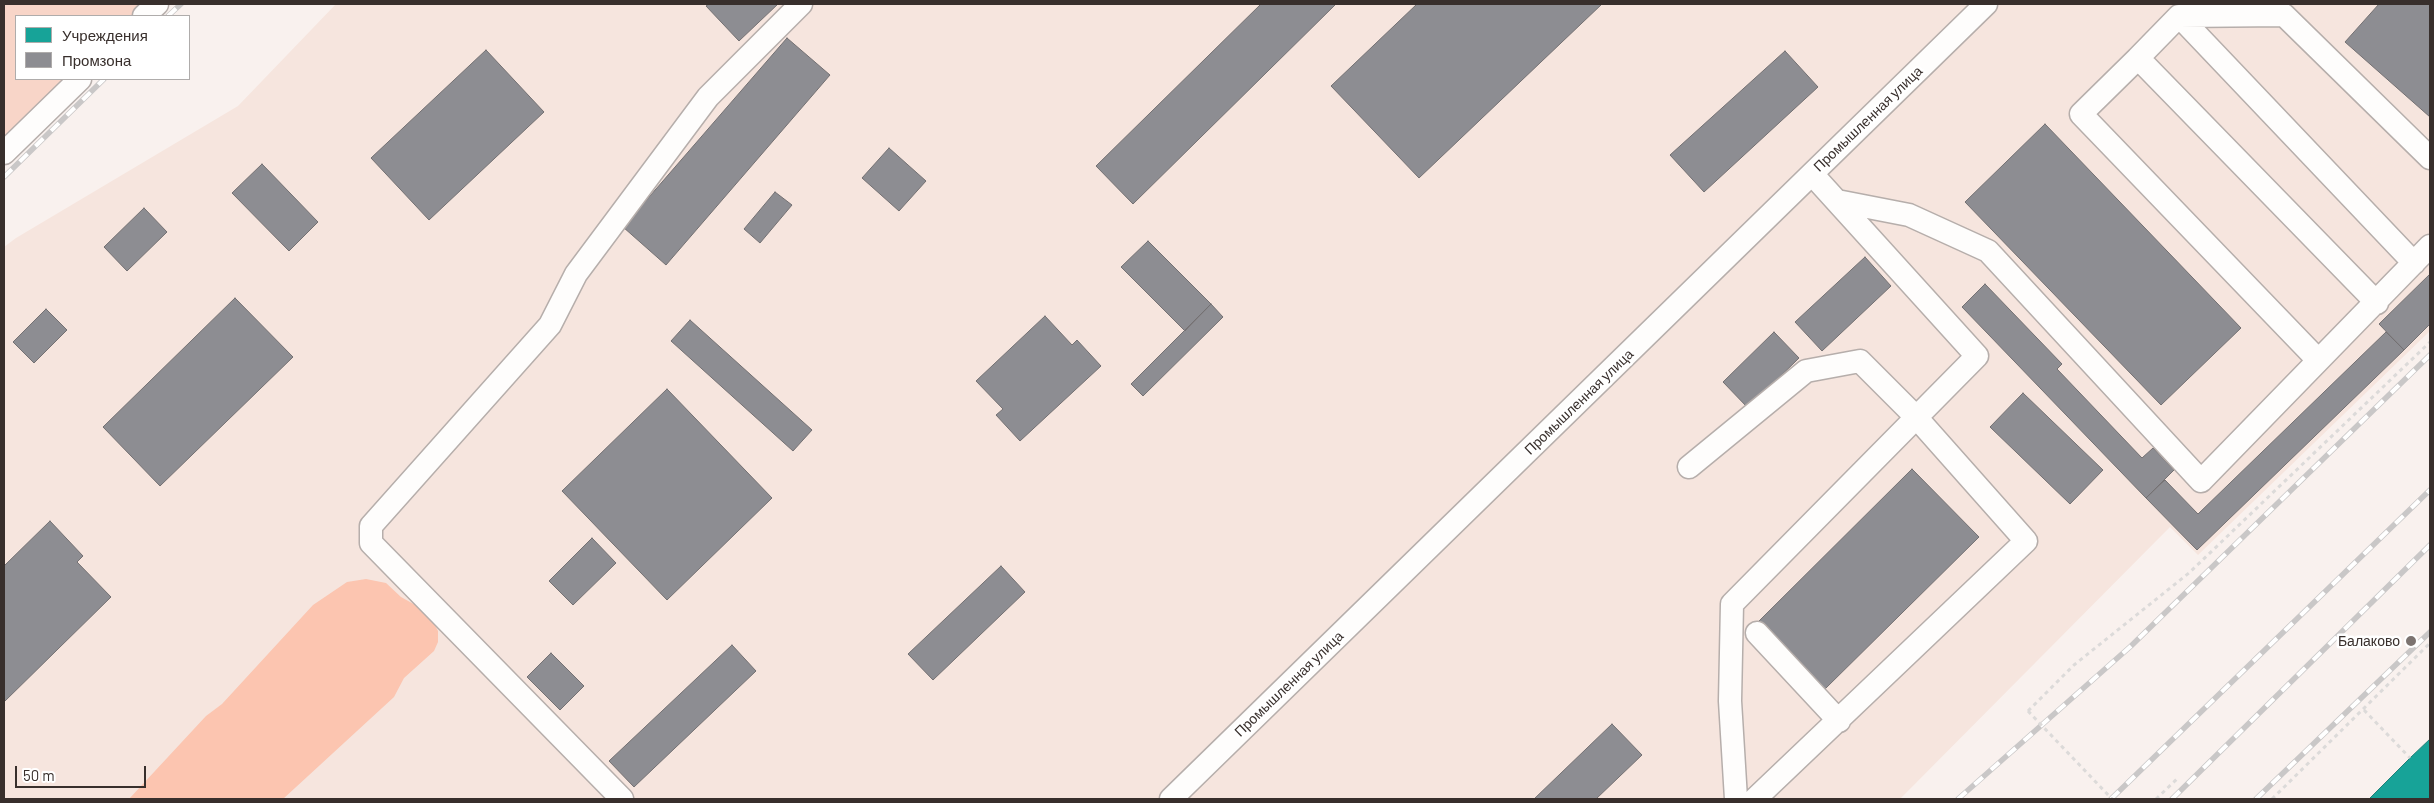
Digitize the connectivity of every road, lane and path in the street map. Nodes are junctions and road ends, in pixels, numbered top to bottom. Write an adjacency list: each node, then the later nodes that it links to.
1 (157, 4): 5 (street)
2 (801, 4): 26 (street)
3 (1986, 4): 11 (street, Промышленная улица)
4 (2289, 9): 6 (street); 10 (street)
5 (145, 15)
6 (2180, 16): 7 (street); 14 (street)
7 (2138, 58): 15 (street); 17 (street)
8 (79, 80): 9 (street)
9 (4, 153)
10 (2430, 158)
11 (1812, 174): 12 (street); 27 (street, Промышленная улица)
12 (1837, 201): 17 (street); 18 (street)
13 (2430, 246): 14 (street)
14 (2414, 263): 15 (street)
15 (2376, 303): 17 (street)
16 (2430, 342): 30 (path, bridge)
17 (2318, 360)
18 (1916, 417): 19 (street); 23 (street); 28 (street)
19 (1689, 467)
20 (1757, 633): 23 (street)
21 (2430, 643): 22 (path)
22 (2364, 710): 24 (path); 32 (path)
23 (1839, 721): 29 (street)
24 (2410, 758)
25 (2177, 779): 31 (path)
26 (622, 799)
27 (1171, 799)
28 (1736, 799)
29 (1756, 799)
30 (2112, 799)
31 (2156, 799)
32 (2272, 799)

